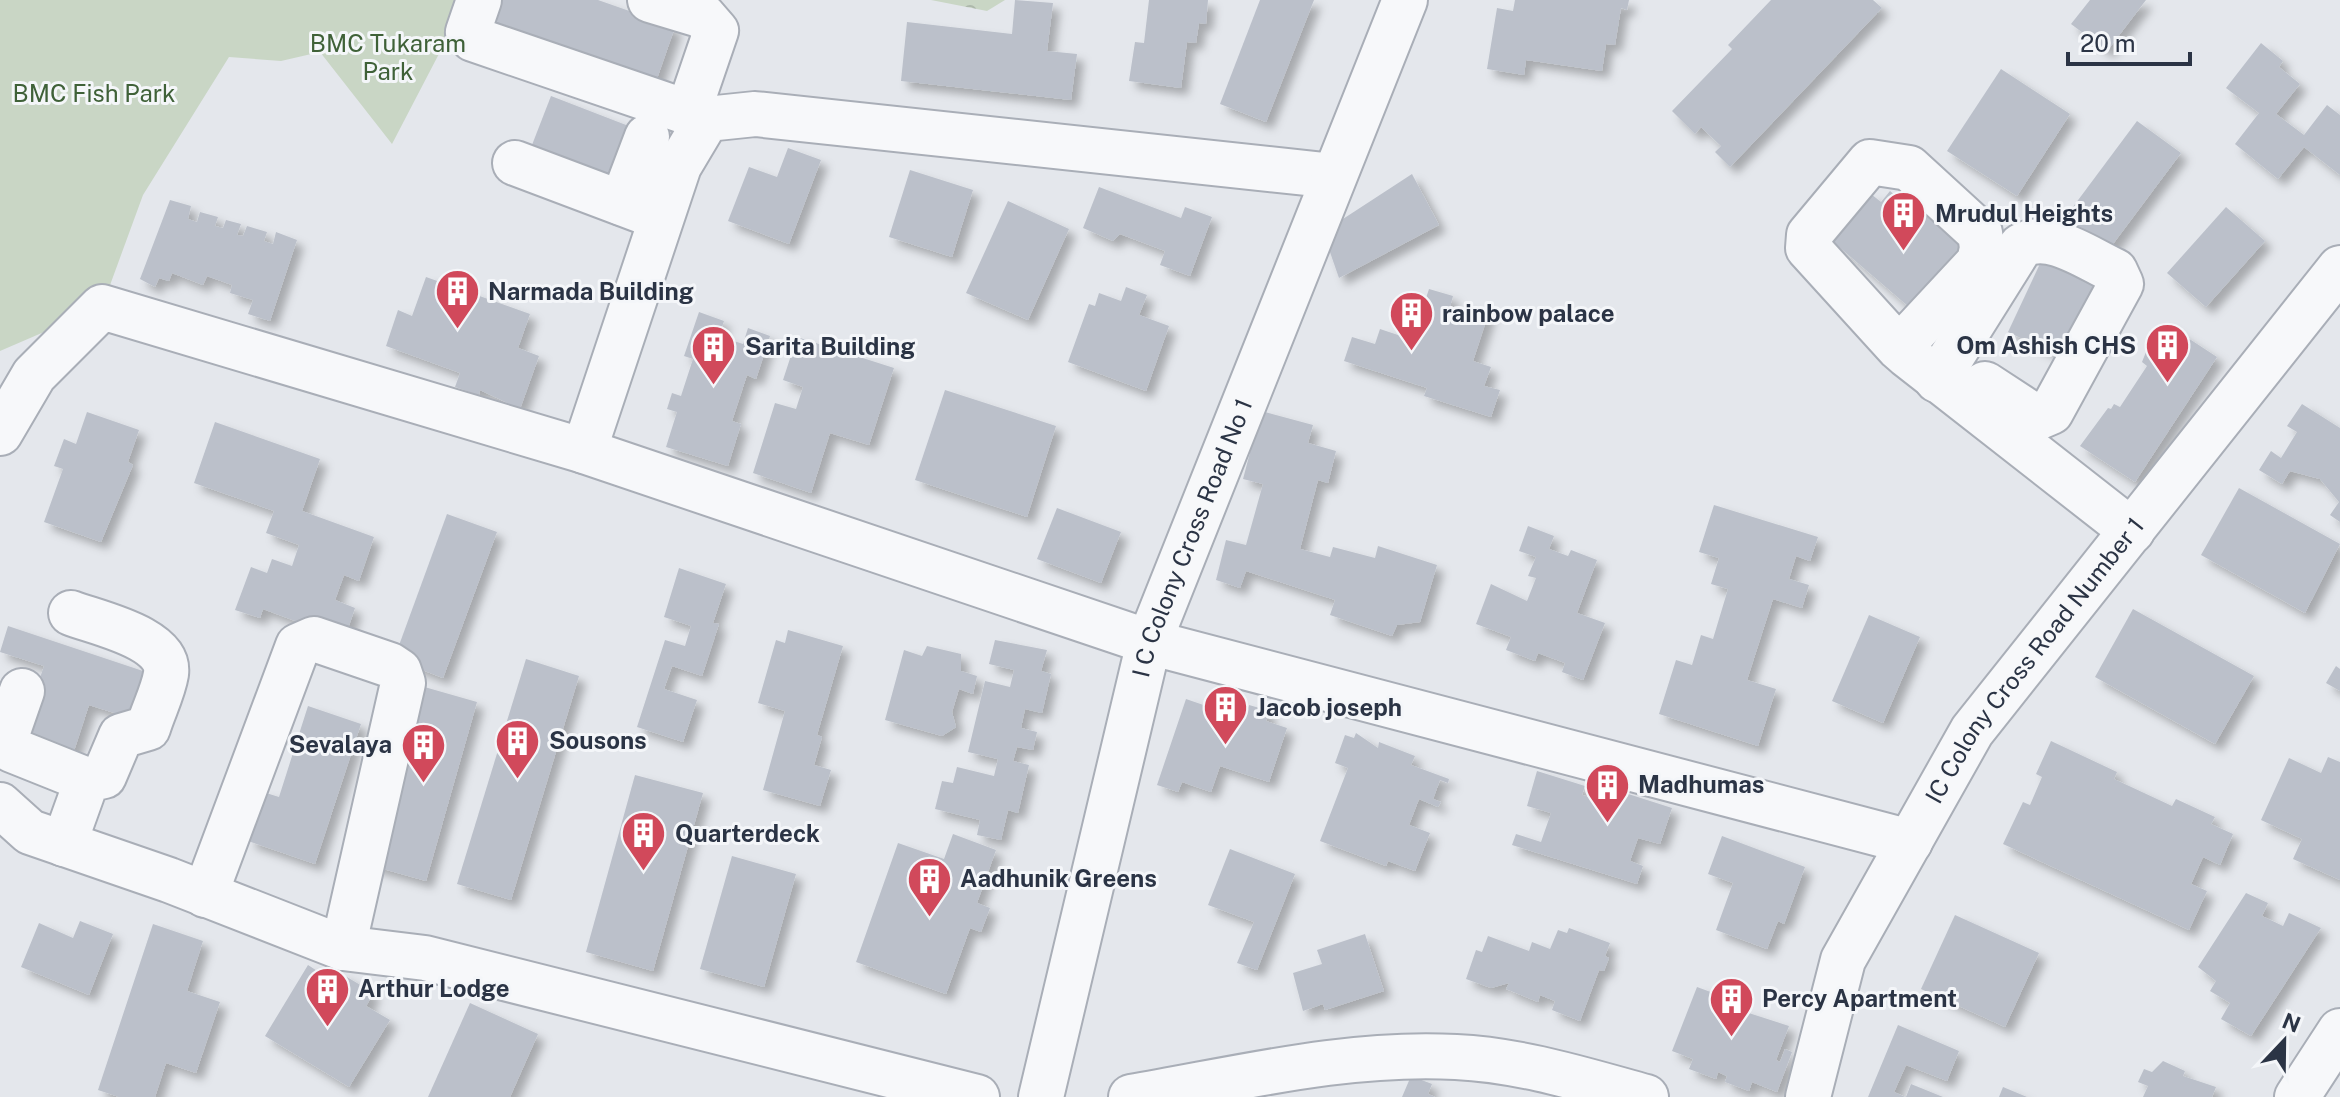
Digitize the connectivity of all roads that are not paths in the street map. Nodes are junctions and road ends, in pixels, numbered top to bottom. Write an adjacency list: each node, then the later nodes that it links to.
1 (479, 0): 4 (street)
2 (650, 0): 4 (street)
3 (1405, 0): 7 (street, I C Colony Cross Road No 1)
4 (697, 116): 7 (street); 8 (street)
5 (647, 137): 8 (street)
6 (515, 163): 8 (street)
7 (1334, 176): 15 (street, I C Colony Cross Road No 1)
8 (642, 211): 12 (street)
9 (2340, 268): 13 (street, IC Colony Cross Road Number 1)
10 (1899, 348): 13 (street)
11 (0, 433): 12 (street)
12 (584, 451): 15 (street)
13 (2132, 531): 19 (street, IC Colony Cross Road Number 1)
14 (71, 613): 17 (street)
15 (1149, 642): 19 (street); 25 (street, I C Colony Cross Road No 1)
16 (22, 691): 17 (street)
17 (87, 780): 20 (street)
18 (0, 805): 20 (street)
19 (1910, 842): 28 (street, IC Colony Cross Road Number 1)
20 (64, 844): 21 (street)
21 (205, 895): 22 (street); 22 (street)
22 (343, 948): 24 (street)
23 (2340, 1031): 29 (street)
24 (977, 1097)
25 (1041, 1097)
26 (1131, 1097): 27 (street)
27 (1646, 1097)
28 (1808, 1097)
29 (2297, 1097)

